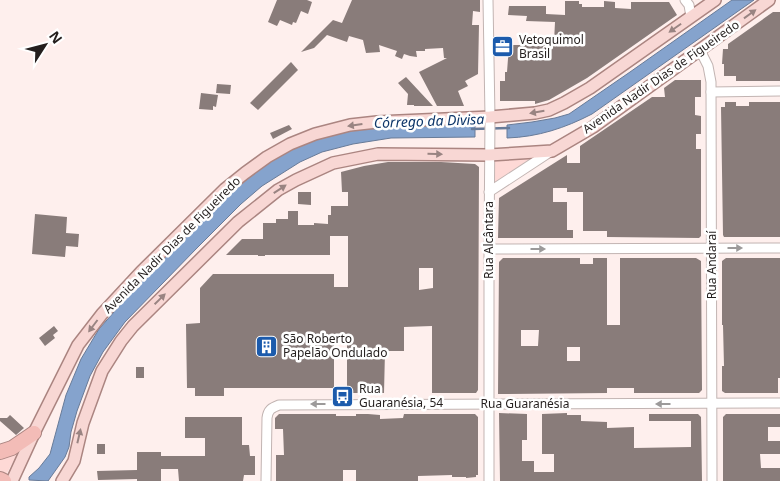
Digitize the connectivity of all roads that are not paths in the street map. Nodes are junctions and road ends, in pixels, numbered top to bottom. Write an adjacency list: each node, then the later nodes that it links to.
1 (488, 0): 9 (street, Rua Alcântara)
2 (685, 0): 5 (street)
3 (715, 0): 5 (main road, Avenida Nadir Dias de Figueiredo)
4 (769, 0): 6 (main road, Avenida Nadir Dias de Figueiredo, one-way to 4)
5 (692, 17): 9 (main road, Avenida Nadir Dias de Figueiredo, one-way to 9)
6 (700, 50): 8 (street, Rua Andaraí); 11 (main road, Avenida Nadir Dias de Figueiredo)
7 (780, 91): 8 (street)
8 (711, 92): 13 (street, Rua Andaraí)
9 (490, 121): 10 (street, Rua Alcântara); 19 (main road, Avenida Nadir Dias de Figueiredo, one-way to 19)
10 (490, 149): 11 (main road, Avenida Nadir Dias de Figueiredo); 12 (street, Rua Alcântara); 21 (main road, Avenida Nadir Dias de Figueiredo, one-way to 10)
11 (552, 150): 12 (street, Avenida Nadir Dias de Figueiredo)
12 (489, 192): 15 (street, Rua Alcântara)
13 (712, 248): 14 (street, one-way to 14); 15 (street, one-way to 13); 18 (street, Rua Andaraí)
14 (780, 248)
15 (489, 249): 17 (street, Rua Alcântara)
16 (780, 403): 18 (street, Rua Guaranésia)
17 (489, 404): 18 (street, Rua Guaranésia, one-way to 17); 27 (street, Rua Guaranésia, one-way to 27); 28 (street, Rua Alcântara)
18 (712, 404): 29 (street, Rua Andaraí)
19 (34, 433): 20 (highway); 24 (main road, Avenida Nadir Dias de Figueiredo)
20 (0, 452)
21 (74, 461): 25 (main road, Avenida Nadir Dias de Figueiredo); 26 (main road)
22 (0, 479): 23 (highway)
23 (4, 481)
24 (12, 481)
25 (62, 481)
26 (75, 481)
27 (266, 481)
28 (489, 481)
29 (712, 481)

